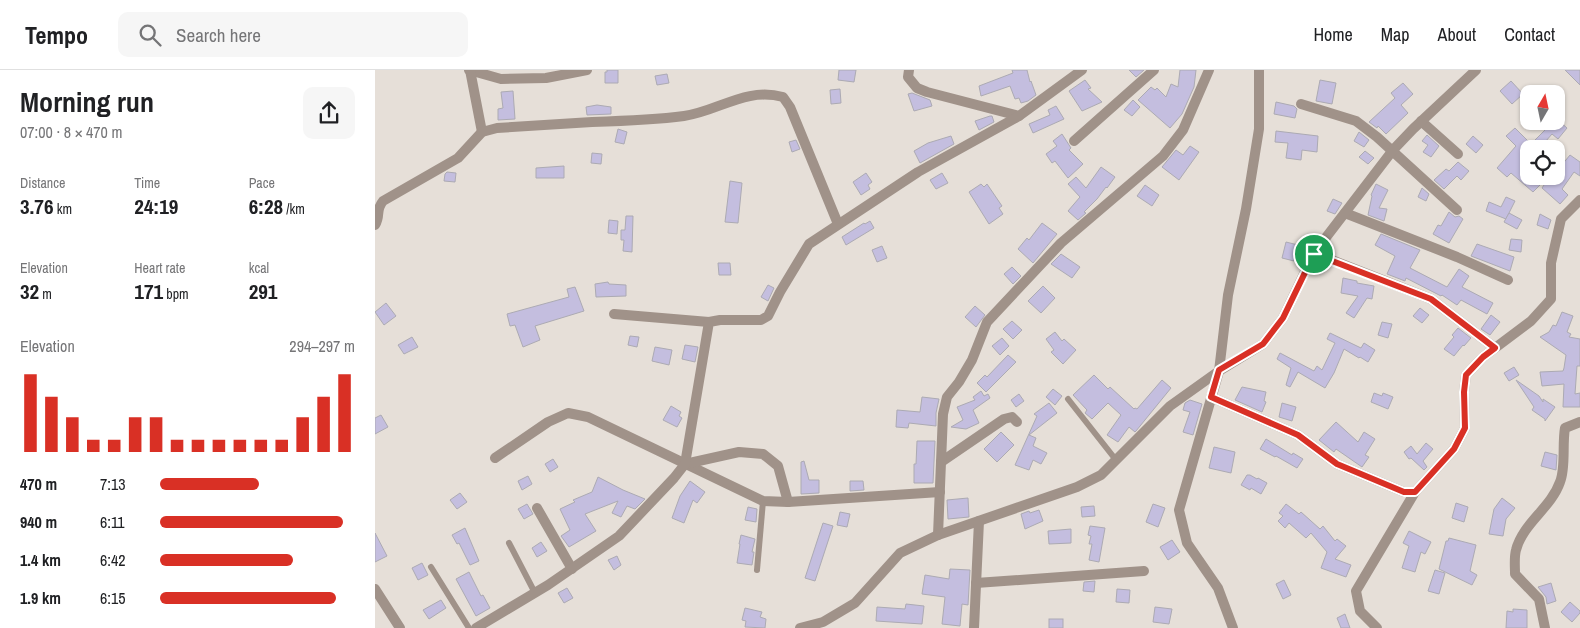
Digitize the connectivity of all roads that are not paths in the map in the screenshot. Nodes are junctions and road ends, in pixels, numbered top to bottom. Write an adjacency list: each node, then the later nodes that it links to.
1 (469, 70): 2 (street); 12 (street)
2 (587, 70)
3 (909, 70): 10 (street)
4 (1082, 70): 10 (street)
5 (1154, 70): 13 (street)
6 (1209, 70): 33 (street)
7 (1259, 70): 26 (street)
8 (1476, 70): 11 (street)
9 (1301, 104): 14 (street)
10 (1019, 116): 19 (street)
11 (1421, 121): 14 (street); 15 (street)
12 (482, 132): 19 (street); 20 (street)
13 (1074, 141)
14 (1393, 150): 17 (street); 18 (street)
15 (1458, 154)
16 (1580, 200): 25 (street)
17 (1457, 210)
18 (1345, 213): 21 (street); 22 (street)
19 (838, 224): 24 (street)
20 (375, 226)
21 (1314, 254): 25 (street); 26 (street)
22 (1508, 280)
23 (614, 314): 24 (street)
24 (709, 322): 34 (street)
25 (1495, 348): 36 (street)
26 (1219, 370): 27 (street); 32 (street)
27 (1211, 397): 36 (street); 55 (street)
28 (1068, 399): 32 (lane)
29 (1017, 422): 33 (street)
30 (1580, 422): 57 (street)
31 (495, 458): 34 (street)
32 (1116, 460): 40 (street)
33 (941, 462): 35 (street)
34 (685, 464): 37 (street); 38 (street); 44 (street)
35 (940, 492): 38 (street); 41 (street)
36 (1415, 492): 56 (street)
37 (763, 501): 38 (street); 45 (lane)
38 (788, 502)
39 (537, 508): 44 (street)
40 (979, 521): 41 (street); 47 (street)
41 (938, 535): 53 (street)
42 (509, 543): 49 (lane)
43 (431, 567): 51 (lane)
44 (572, 569): 49 (street)
45 (757, 570)
46 (1143, 572): 47 (street)
47 (976, 583): 54 (street)
48 (375, 589): 50 (street)
49 (535, 593): 52 (street)
50 (400, 628)
51 (469, 628)
52 (476, 628)
53 (799, 628)
54 (974, 628)
55 (1233, 628)
56 (1377, 628)
57 (1545, 628)

